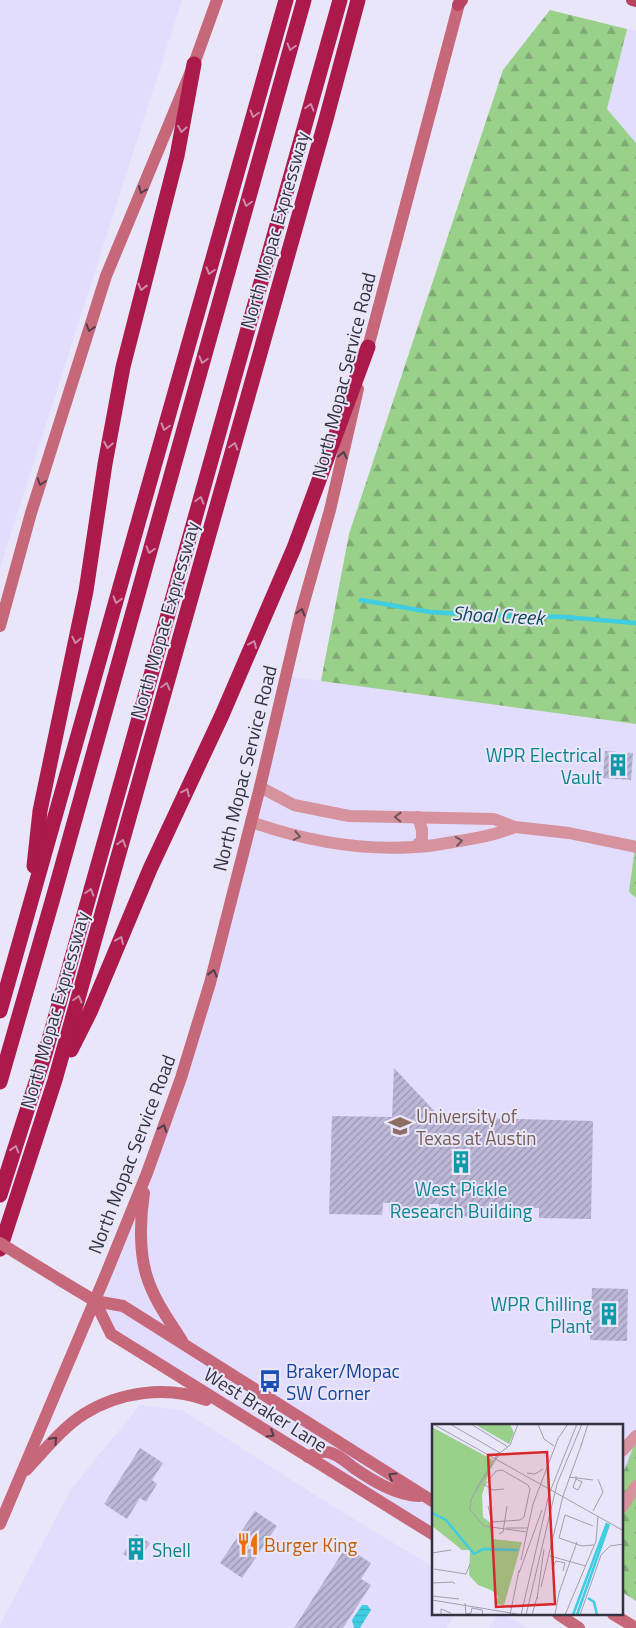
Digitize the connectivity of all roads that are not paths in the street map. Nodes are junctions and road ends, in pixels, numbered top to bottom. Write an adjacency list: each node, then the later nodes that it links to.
1 (217, 0): 9 (main road)
2 (286, 0): 18 (highway, one-way to 18)
3 (304, 0): 21 (highway, one-way to 21)
4 (340, 0): 23 (highway, one-way to 4)
5 (358, 0): 20 (highway, North Mopac Expressway, one-way to 5)
6 (632, 0): 7 (main road)
7 (636, 1)
8 (460, 2): 10 (main road, North Mopac Service Road)
9 (194, 64): 11 (main road, one-way to 11); 18 (highway, one-way to 18)
10 (368, 347): 12 (main road, North Mopac Service Road, one-way to 10); 20 (highway, one-way to 10)
11 (0, 626)
12 (260, 787): 13 (street, one-way to 12); 14 (main road, North Mopac Service Road)
13 (418, 817): 15 (street); 16 (street)
14 (251, 822): 16 (street, one-way to 16); 22 (main road, North Mopac Service Road, one-way to 14)
15 (515, 827): 16 (street, one-way to 15); 17 (street)
16 (415, 847)
17 (636, 847)
18 (30, 908): 19 (highway)
19 (0, 1011)
20 (55, 1080): 25 (highway, North Mopac Expressway)
21 (0, 1082)
22 (147, 1174): 26 (main road, North Mopac Service Road); 27 (main road)
23 (0, 1195)
24 (0, 1243): 26 (main road, West Braker Lane, bridge)
25 (0, 1249)
26 (95, 1301): 27 (main road, West Braker Lane); 28 (main road, West Braker Lane); 32 (main road, North Mopac Service Road)
27 (185, 1345): 34 (main road, West Braker Lane, one-way to 27)
28 (229, 1409): 31 (main road, West Braker Lane, one-way to 31); 32 (main road, one-way to 28)
29 (636, 1436): 30 (street)
30 (624, 1449)
31 (308, 1457): 34 (main road); 37 (main road, West Braker Lane)
32 (20, 1475): 36 (main road, North Mopac Service Road)
33 (636, 1486): 35 (street)
34 (429, 1499)
35 (624, 1504)
36 (0, 1524)
37 (432, 1534)
38 (561, 1616): 40 (main road)
39 (616, 1616): 41 (main road)
40 (579, 1628)
41 (636, 1628)

